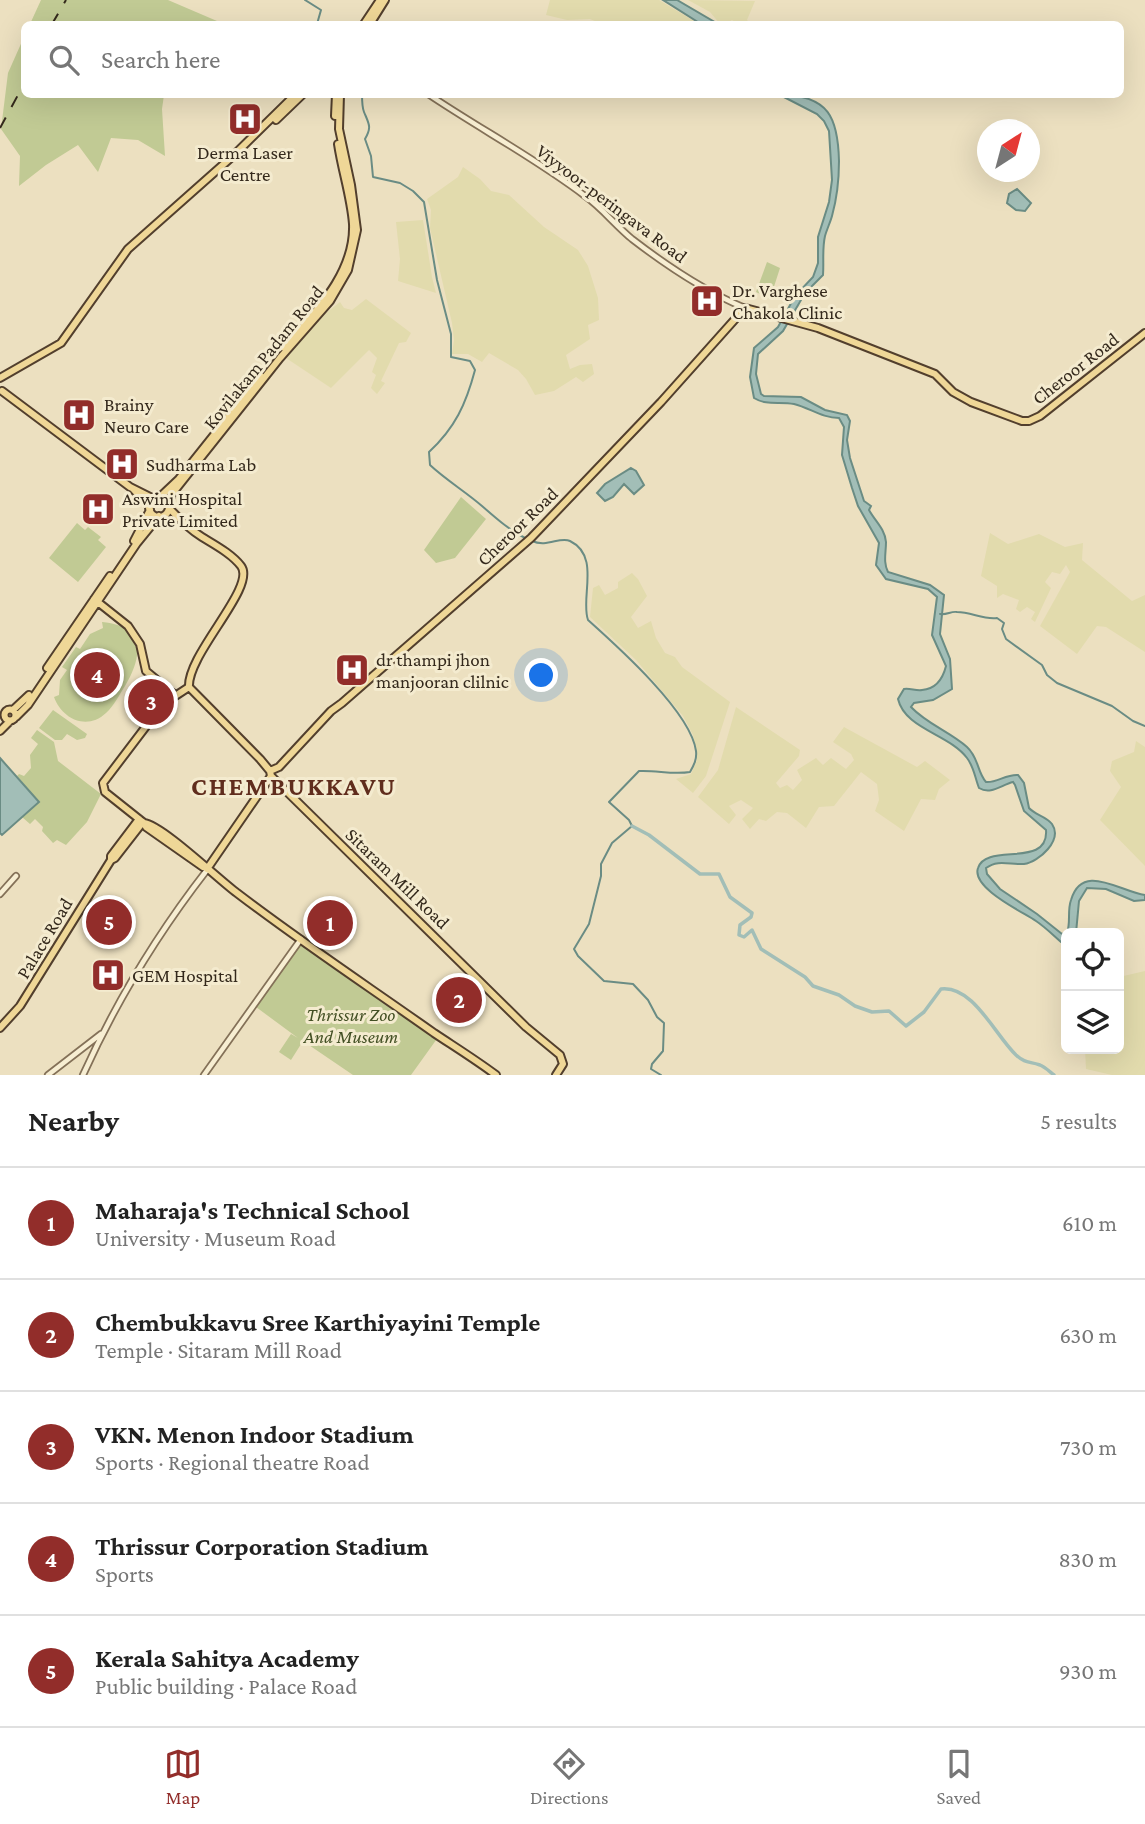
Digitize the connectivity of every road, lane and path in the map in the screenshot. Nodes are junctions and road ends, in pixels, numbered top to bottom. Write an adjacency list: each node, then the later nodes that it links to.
1 (382, 0): 2 (main road); 3 (main road)
2 (366, 21)
3 (372, 21)
4 (292, 98): 9 (main road)
5 (299, 98): 9 (main road)
6 (337, 98): 15 (main road, Kovilakam Padam Road)
7 (339, 98): 16 (main road, Kovilakam Padam Road)
8 (434, 98): 10 (street, Viyyoor-peringava Road)
9 (125, 253): 12 (main road)
10 (745, 308): 11 (main road, Cheroor Road); 27 (main road, Cheroor Road)
11 (1145, 333)
12 (0, 379): 13 (main road)
13 (1, 392): 14 (main road)
14 (130, 486): 15 (main road); 17 (main road)
15 (157, 498): 16 (main road); 17 (main road, Kovilakam Padam Road)
16 (169, 506): 18 (main road, Kovilakam Padam Road); 19 (main road)
17 (150, 509): 18 (main road); 20 (main road, Kovilakam Padam Road)
18 (161, 516): 19 (main road); 20 (main road, Kovilakam Padam Road)
19 (185, 525): 22 (main road)
20 (135, 544): 21 (main road)
21 (96, 600): 23 (main road); 24 (main road)
22 (189, 687): 23 (main road); 27 (main road, Sitaram Mill Road)
23 (175, 695): 28 (main road)
24 (11, 716): 25 (main road); 26 (main road)
25 (0, 723)
26 (0, 731)
27 (270, 773): 29 (main road, Cheroor Road); 39 (main road, Sitaram Mill Road)
28 (142, 821): 29 (main road); 33 (main road, Palace Road)
29 (207, 869): 32 (main road); 34 (street)
30 (16, 876): 31 (street)
31 (0, 894)
32 (301, 939): 37 (street); 38 (main road)
33 (0, 1028)
34 (102, 1033): 35 (street); 36 (street)
35 (48, 1075)
36 (83, 1075)
37 (204, 1075)
38 (496, 1075)
39 (556, 1075)

